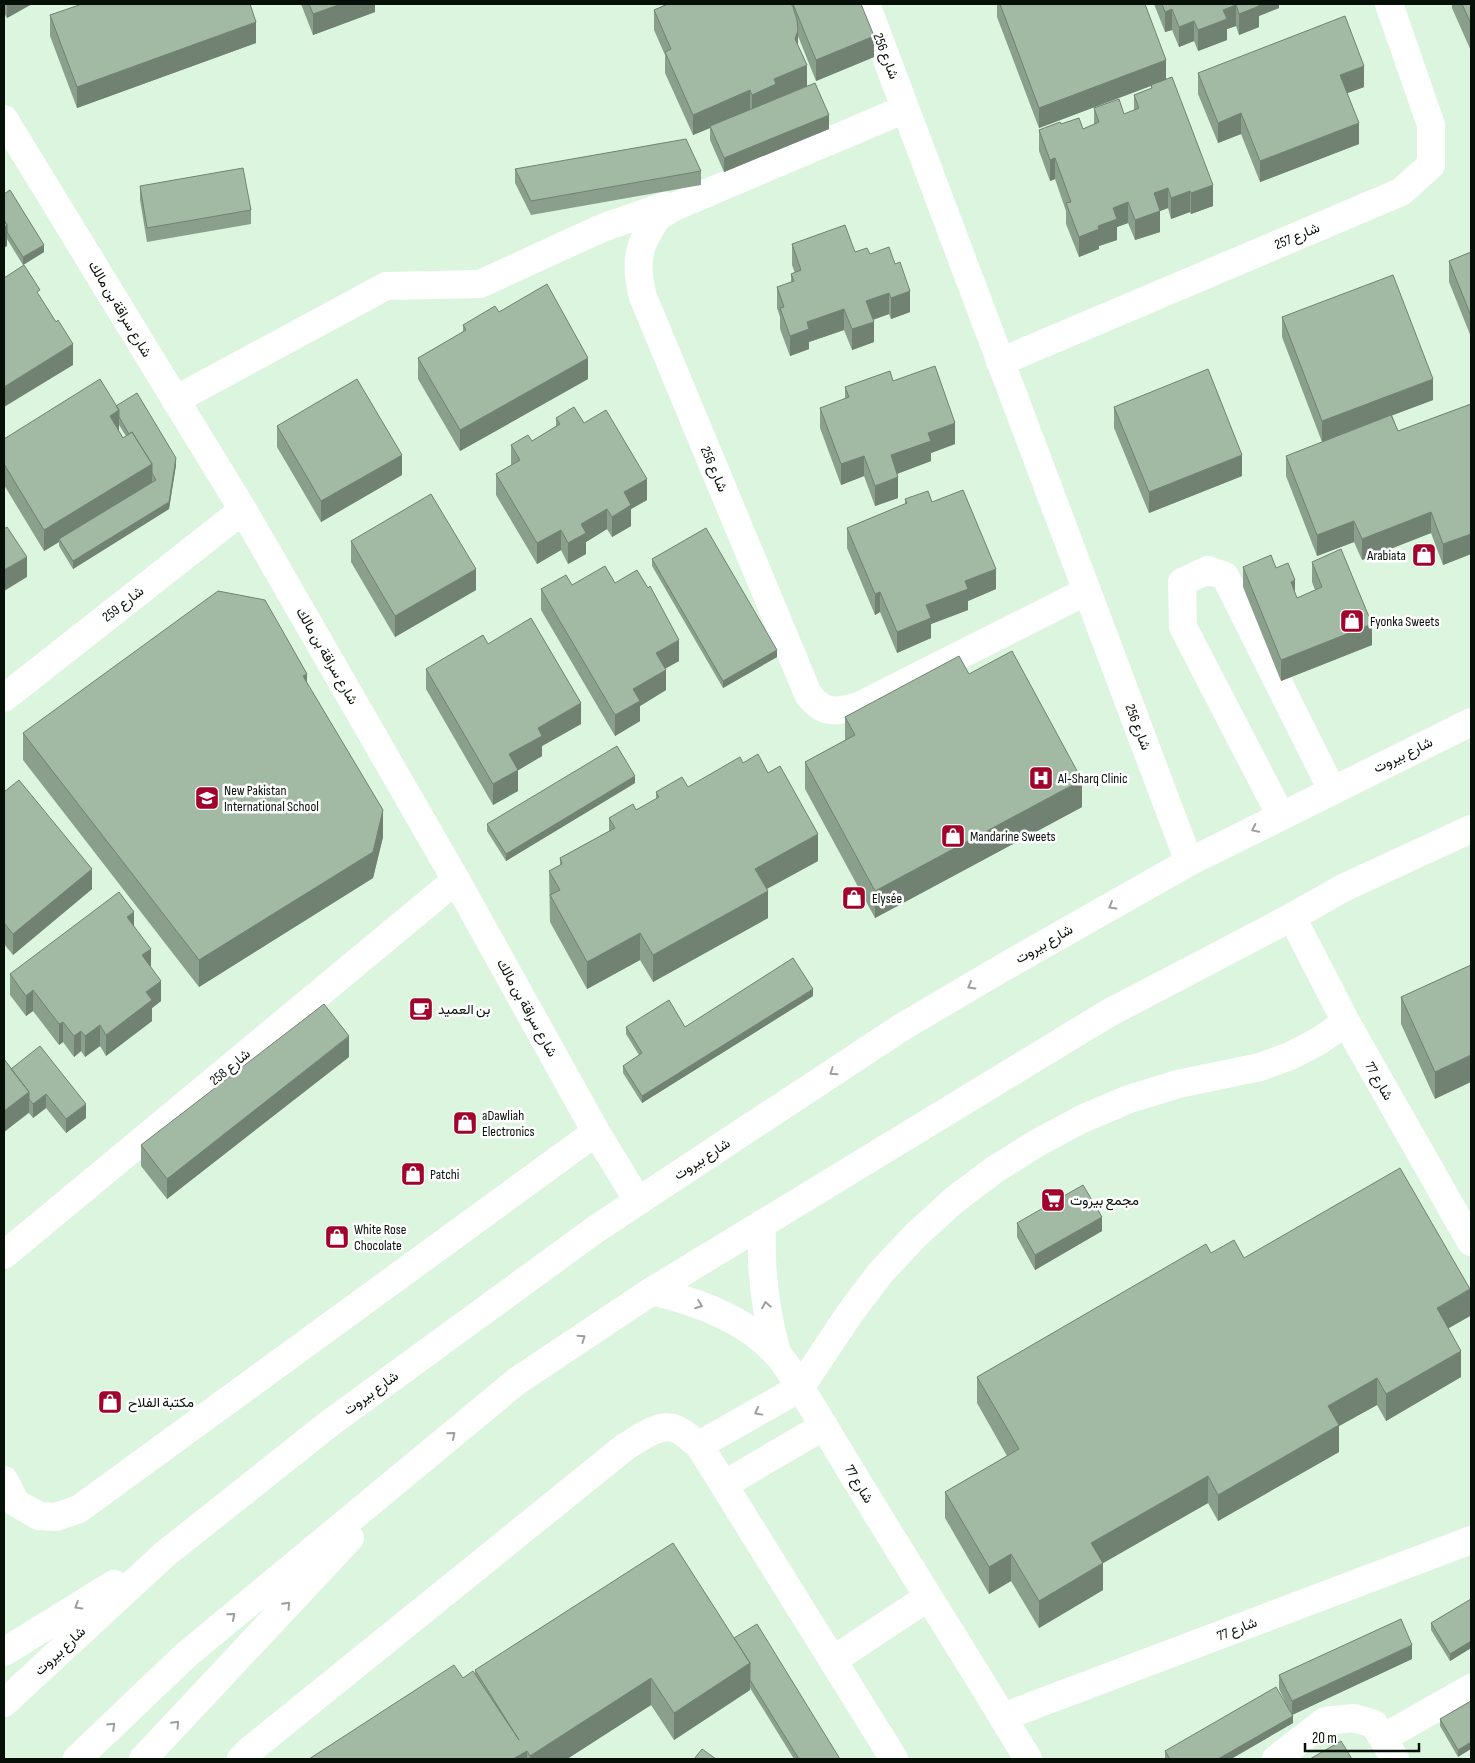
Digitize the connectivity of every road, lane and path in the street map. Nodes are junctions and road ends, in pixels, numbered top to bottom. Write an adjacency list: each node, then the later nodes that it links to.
1 (866, 4): 3 (street, شارع 256)
2 (1389, 4): 6 (street, شارع 257)
3 (905, 109): 5 (street); 6 (street, شارع 256)
4 (4, 118): 7 (street, شارع سراقة بن مالك)
5 (665, 206): 7 (street); 9 (street, شارع 256)
6 (1000, 362): 9 (street, شارع 256)
7 (175, 400): 8 (street, شارع سراقة بن مالك)
8 (243, 510): 10 (street, شارع 259); 16 (street, شارع سراقة بن مالك)
9 (1087, 591): 15 (street, شارع 256)
10 (4, 698)
11 (1471, 722): 12 (street, شارع بيروت)
12 (1332, 790): 13 (street, شارع بيروت); 13 (street)
13 (1281, 816): 15 (street, شارع بيروت, one-way to 15)
14 (1471, 829): 17 (street)
15 (1189, 862): 20 (street, شارع بيروت, one-way to 20)
16 (456, 880): 19 (street, شارع سراقة بن مالك); 23 (street, شارع 258)
17 (1292, 916): 18 (street, شارع 77); 21 (street)
18 (1346, 1022): 22 (street, شارع 77); 26 (street)
19 (596, 1132): 20 (street, شارع سراقة بن مالك); 30 (street)
20 (638, 1202): 33 (street, شارع بيروت)
21 (762, 1224): 24 (street); 25 (street, شارع 77, one-way to 21)
22 (1471, 1242)
23 (4, 1255)
24 (652, 1291): 25 (street, شارع 77, one-way to 25); 29 (street, one-way to 24)
25 (777, 1353): 26 (street, شارع 77)
26 (800, 1388): 27 (street, شارع 77); 28 (street, one-way to 28)
27 (824, 1426): 31 (street); 34 (street, شارع 77)
28 (699, 1445): 31 (street); 43 (street)
29 (430, 1453): 41 (street, one-way to 29); 42 (street, one-way to 29)
30 (4, 1480)
31 (725, 1484): 36 (street)
32 (1471, 1540): 39 (street, شارع 77)
33 (164, 1554): 35 (street, one-way to 35); 38 (street, شارع بيروت)
34 (927, 1598): 36 (street); 39 (street, شارع 77)
35 (4, 1652)
36 (833, 1660): 44 (street)
37 (1471, 1688): 40 (street)
38 (4, 1703)
39 (1003, 1717): 45 (street, شارع 77)
40 (1389, 1749): 46 (street)
41 (77, 1759)
42 (143, 1759)
43 (241, 1759)
44 (894, 1759)
45 (1028, 1759)
46 (1276, 1759)

